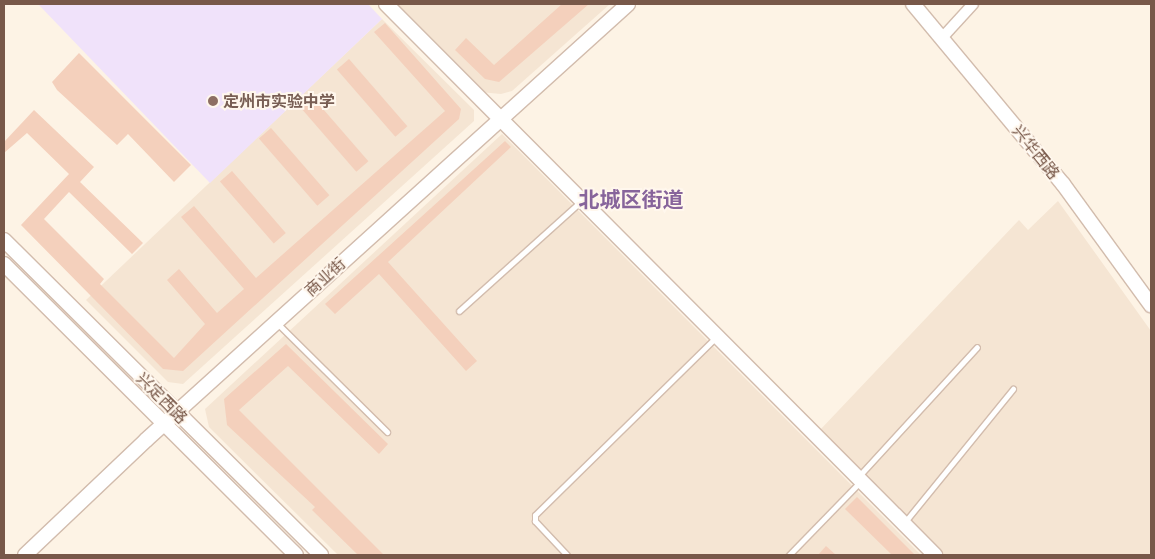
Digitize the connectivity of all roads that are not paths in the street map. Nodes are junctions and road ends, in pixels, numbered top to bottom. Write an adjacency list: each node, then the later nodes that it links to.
1 (386, 4): 6 (street)
2 (628, 4): 6 (street, 商业街)
3 (913, 4): 5 (street, 兴华西路)
4 (973, 4): 5 (street)
5 (942, 38): 10 (street, 兴华西路)
6 (501, 118): 7 (street); 12 (street, 商业街)
7 (582, 200): 11 (lane); 13 (street)
8 (4, 240): 16 (street, 兴定西路)
9 (4, 264): 17 (street, 兴定西路)
10 (1151, 305)
11 (459, 311)
12 (276, 322): 16 (street, 商业街); 18 (lane)
13 (717, 336): 19 (street); 24 (lane)
14 (976, 347): 19 (lane)
15 (1013, 389): 20 (lane)
16 (176, 412): 17 (street, 商业街); 23 (street, 兴定西路)
17 (163, 424): 21 (street, 商业街); 22 (street, 兴定西路)
18 (387, 432)
19 (859, 479): 20 (street); 25 (lane)
20 (904, 524): 26 (street)
21 (25, 555)
22 (296, 555)
23 (320, 555)
24 (567, 555)
25 (789, 555)
26 (935, 555)

